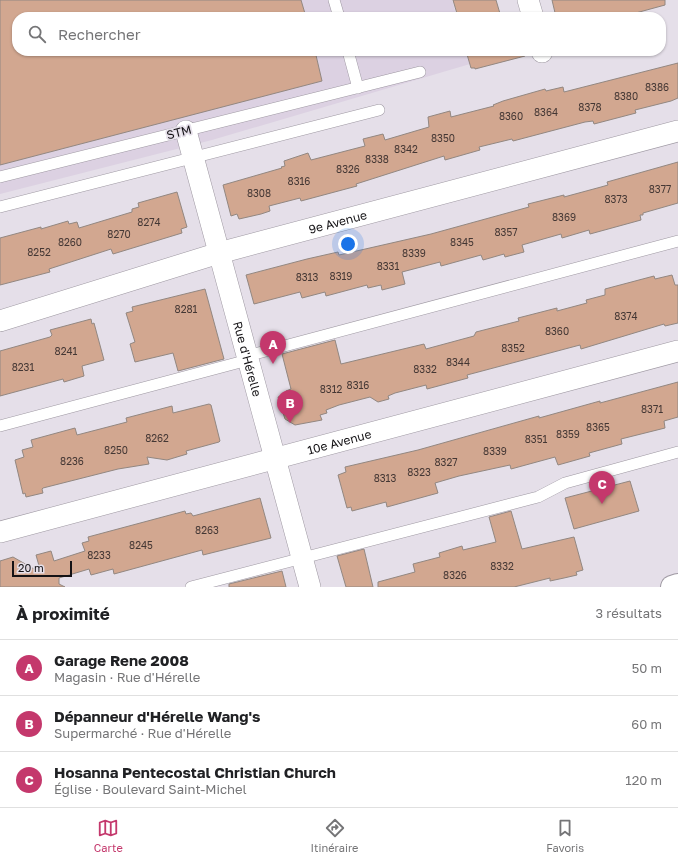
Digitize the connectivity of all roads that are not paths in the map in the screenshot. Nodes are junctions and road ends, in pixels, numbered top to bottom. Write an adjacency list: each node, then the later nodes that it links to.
1 (334, 0): 3 (lane)
2 (528, 0): 4 (street)
3 (338, 12)
4 (532, 12)
5 (349, 56): 7 (lane)
6 (420, 72): 7 (lane, STM)
7 (358, 88): 9 (lane, STM)
8 (379, 110): 11 (lane)
9 (186, 131): 11 (street, Rue d'Hérelle); 12 (lane, STM)
10 (678, 131): 15 (street, 9e Avenue)
11 (193, 158): 13 (lane); 15 (street, Rue d'Hérelle)
12 (0, 177)
13 (0, 207)
14 (678, 241): 18 (lane)
15 (219, 254): 16 (street, 9e Avenue); 18 (street, Rue d'Hérelle)
16 (0, 321)
17 (678, 351): 21 (street, 10e Avenue)
18 (248, 358): 19 (lane); 21 (street, Rue d'Hérelle)
19 (0, 426)
20 (678, 452): 23 (lane)
21 (275, 458): 22 (street, 10e Avenue); 23 (street, Rue d'Hérelle)
22 (0, 532)
23 (302, 558): 25 (lane); 26 (street, Rue d'Hérelle)
24 (678, 586): 27 (main road)
25 (192, 587)
26 (310, 587)
27 (672, 587)

